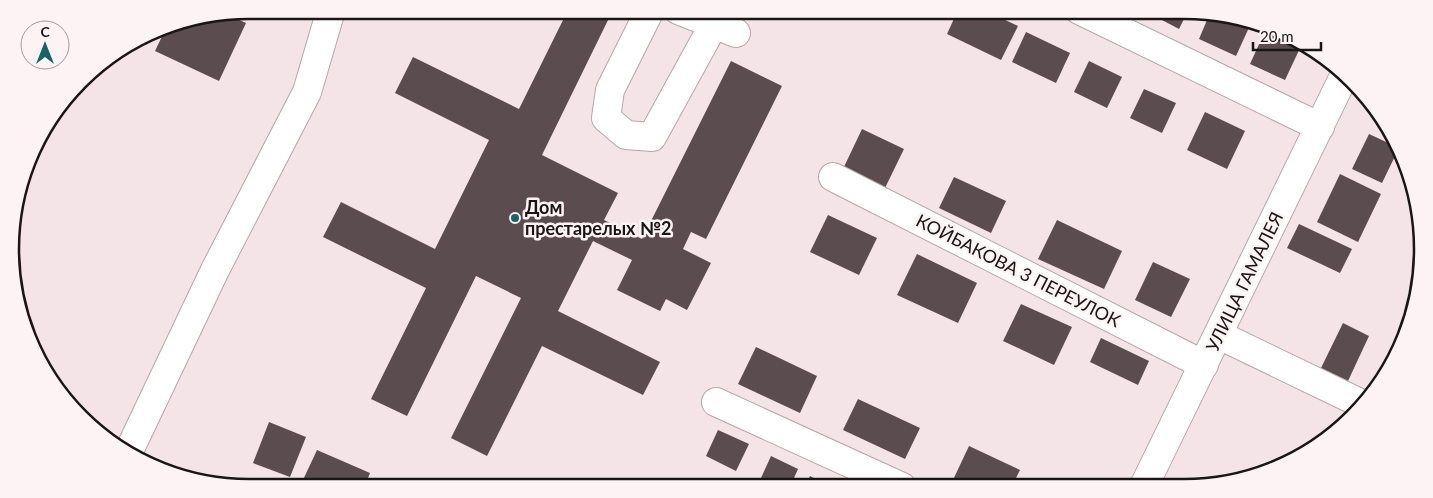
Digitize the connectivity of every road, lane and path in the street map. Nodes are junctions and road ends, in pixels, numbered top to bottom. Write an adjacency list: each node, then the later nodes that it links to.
1 (328, 19): 12 (street)
2 (646, 19): 3 (street)
3 (702, 19)
4 (1097, 19): 6 (street)
5 (1342, 81): 6 (street, УЛИЦА ГАМАЛЕЯ)
6 (1320, 127): 8 (street, УЛИЦА ГАМАЛЕЯ)
7 (833, 177): 9 (street, КОЙБАКОВА 3 ПЕРЕУЛОК)
8 (1218, 335): 9 (street, УЛИЦА ГАМАЛЕЯ); 10 (street)
9 (1204, 365): 14 (street, УЛИЦА ГАМАЛЕЯ)
10 (1357, 401)
11 (716, 402): 13 (street)
12 (131, 446)
13 (884, 479)
14 (1147, 479)

